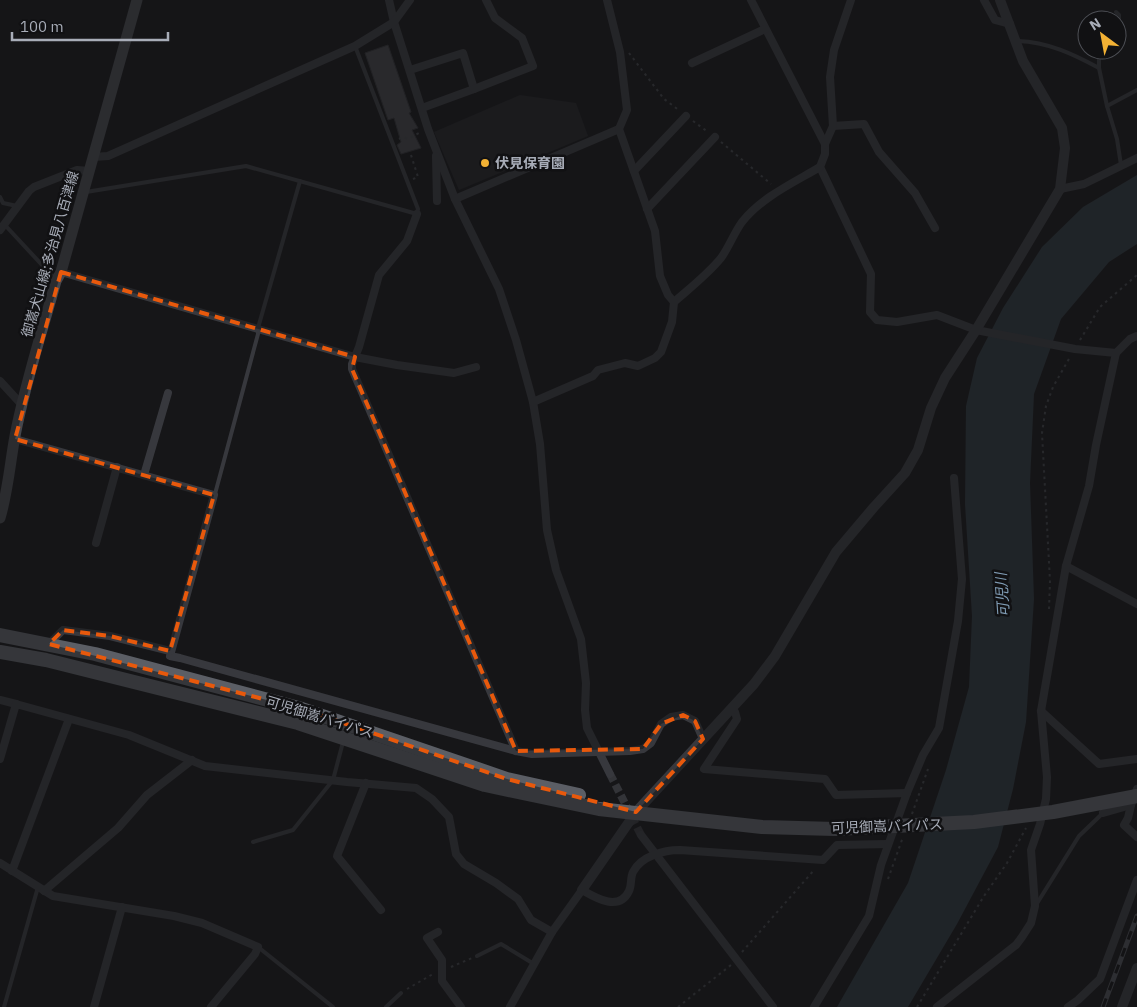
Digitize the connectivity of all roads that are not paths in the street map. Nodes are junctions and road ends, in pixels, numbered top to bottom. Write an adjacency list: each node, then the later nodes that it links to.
1 (137, 0): 29 (main road, 御嵩犬山線;多治見八百津線)
2 (389, 0): 10 (street)
3 (410, 0): 10 (street)
4 (486, 0): 19 (street)
5 (607, 0): 25 (street)
6 (751, 0): 12 (street)
7 (852, 0): 24 (street)
8 (984, 0): 11 (street)
9 (1000, 0): 11 (street)
10 (394, 22): 14 (street); 18 (street)
11 (1010, 24): 13 (street)
12 (765, 29): 16 (street); 27 (street)
13 (1016, 40): 17 (lane); 36 (street)
14 (355, 46): 29 (street); 43 (lane)
15 (1099, 60): 17 (lane)
16 (692, 63)
17 (1099, 68): 21 (lane)
18 (410, 70): 19 (street); 22 (street)
19 (474, 89): 22 (street)
20 (1137, 90): 21 (lane)
21 (1107, 106): 31 (lane)
22 (422, 108): 28 (street)
23 (686, 116): 34 (street)
24 (833, 126): 27 (street); 45 (street)
25 (620, 129): 34 (street); 39 (street)
26 (715, 137): 42 (street)
27 (825, 144): 32 (street)
28 (436, 149): 39 (street); 40 (street)
29 (93, 157): 33 (main road, 御嵩犬山線;多治見八百津線)
30 (1137, 158): 31 (street)
31 (1121, 165): 36 (street)
32 (820, 167): 47 (street); 49 (street)
33 (89, 171): 37 (main road, 御嵩犬山線;多治見八百津線); 41 (street)
34 (634, 171): 42 (street)
35 (300, 181): 37 (lane); 43 (lane); 48 (lane)
36 (1060, 189): 49 (street)
37 (83, 192): 46 (main road, 御嵩犬山線;多治見八百津線)
38 (0, 197): 41 (lane)
39 (455, 199): 56 (street)
40 (437, 201)
41 (17, 206): 44 (street)
42 (647, 209): 47 (street)
43 (417, 214): 52 (street)
44 (2, 227): 46 (lane)
45 (935, 228)
46 (58, 276): 48 (street); 57 (main road, 御嵩犬山線;多治見八百津線)
47 (674, 302): 56 (street)
48 (258, 328): 52 (street); 62 (lane)
49 (976, 330): 51 (street); 73 (street)
50 (1137, 336): 51 (street)
51 (1116, 353): 65 (street)
52 (356, 356): 53 (street); 78 (street)
53 (476, 367)
54 (0, 381): 57 (street)
55 (168, 393): 60 (street)
56 (533, 402): 79 (street)
57 (22, 405): 58 (main road, 御嵩犬山線;多治見八百津線)
58 (15, 439): 59 (street); 63 (main road, 御嵩犬山線;多治見八百津線)
59 (117, 467): 60 (street); 64 (street)
60 (144, 475): 62 (street)
61 (954, 478): 87 (street)
62 (214, 495): 69 (street)
63 (0, 518)
64 (96, 543)
65 (1066, 566): 66 (street); 74 (street)
66 (1137, 604)
67 (0, 635): 68 (highway, 可児御嵩バイパス)
68 (49, 644): 69 (street); 89 (highway, 可児御嵩バイパス)
69 (170, 651): 78 (street)
70 (0, 652): 76 (highway, 可児御嵩バイパス)
71 (0, 700): 72 (street)
72 (16, 704): 75 (street); 80 (street)
73 (732, 709): 77 (street); 87 (street)
74 (1041, 712): 81 (street); 101 (street)
75 (69, 719): 82 (street); 97 (street)
76 (344, 738): 84 (lane); 89 (highway, 可児御嵩バイパス)
77 (703, 739): 79 (street); 89 (street)
78 (516, 752): 79 (street)
79 (599, 752): 83 (street)
80 (0, 759)
81 (1137, 759)
82 (192, 760): 84 (street); 99 (street)
83 (610, 774)
84 (333, 780): 85 (street); 93 (lane)
85 (366, 783): 103 (street); 105 (street)
86 (1137, 789): 88 (street)
87 (907, 793): 94 (street)
88 (1134, 800): 89 (highway, 可児御嵩バイパス, bridge); 90 (street); 92 (street)
89 (636, 812): 100 (street)
90 (1103, 813): 101 (lane)
91 (641, 835): 95 (street)
92 (1137, 837)
93 (253, 842)
94 (888, 844): 95 (street); 119 (street)
95 (656, 854): 100 (street); 118 (street)
96 (0, 863): 97 (street)
97 (12, 871): 99 (street)
98 (1137, 880): 121 (street)
99 (41, 889): 102 (street); 111 (lane)
100 (582, 890): 105 (street)
101 (1035, 906): 120 (street)
102 (122, 907): 106 (street); 112 (street)
103 (381, 910)
104 (438, 932): 116 (street)
105 (552, 932): 108 (street)
106 (258, 947): 113 (street); 114 (lane)
107 (477, 956): 108 (lane)
108 (534, 964): 117 (street)
109 (1137, 968): 122 (street)
110 (401, 993): 115 (lane)
111 (4, 1007)
112 (94, 1007)
113 (211, 1007)
114 (333, 1007)
115 (386, 1007)
116 (461, 1007)
117 (510, 1007)
118 (773, 1007)
119 (814, 1007)
120 (937, 1007)
121 (1068, 1007)
122 (1122, 1007)

